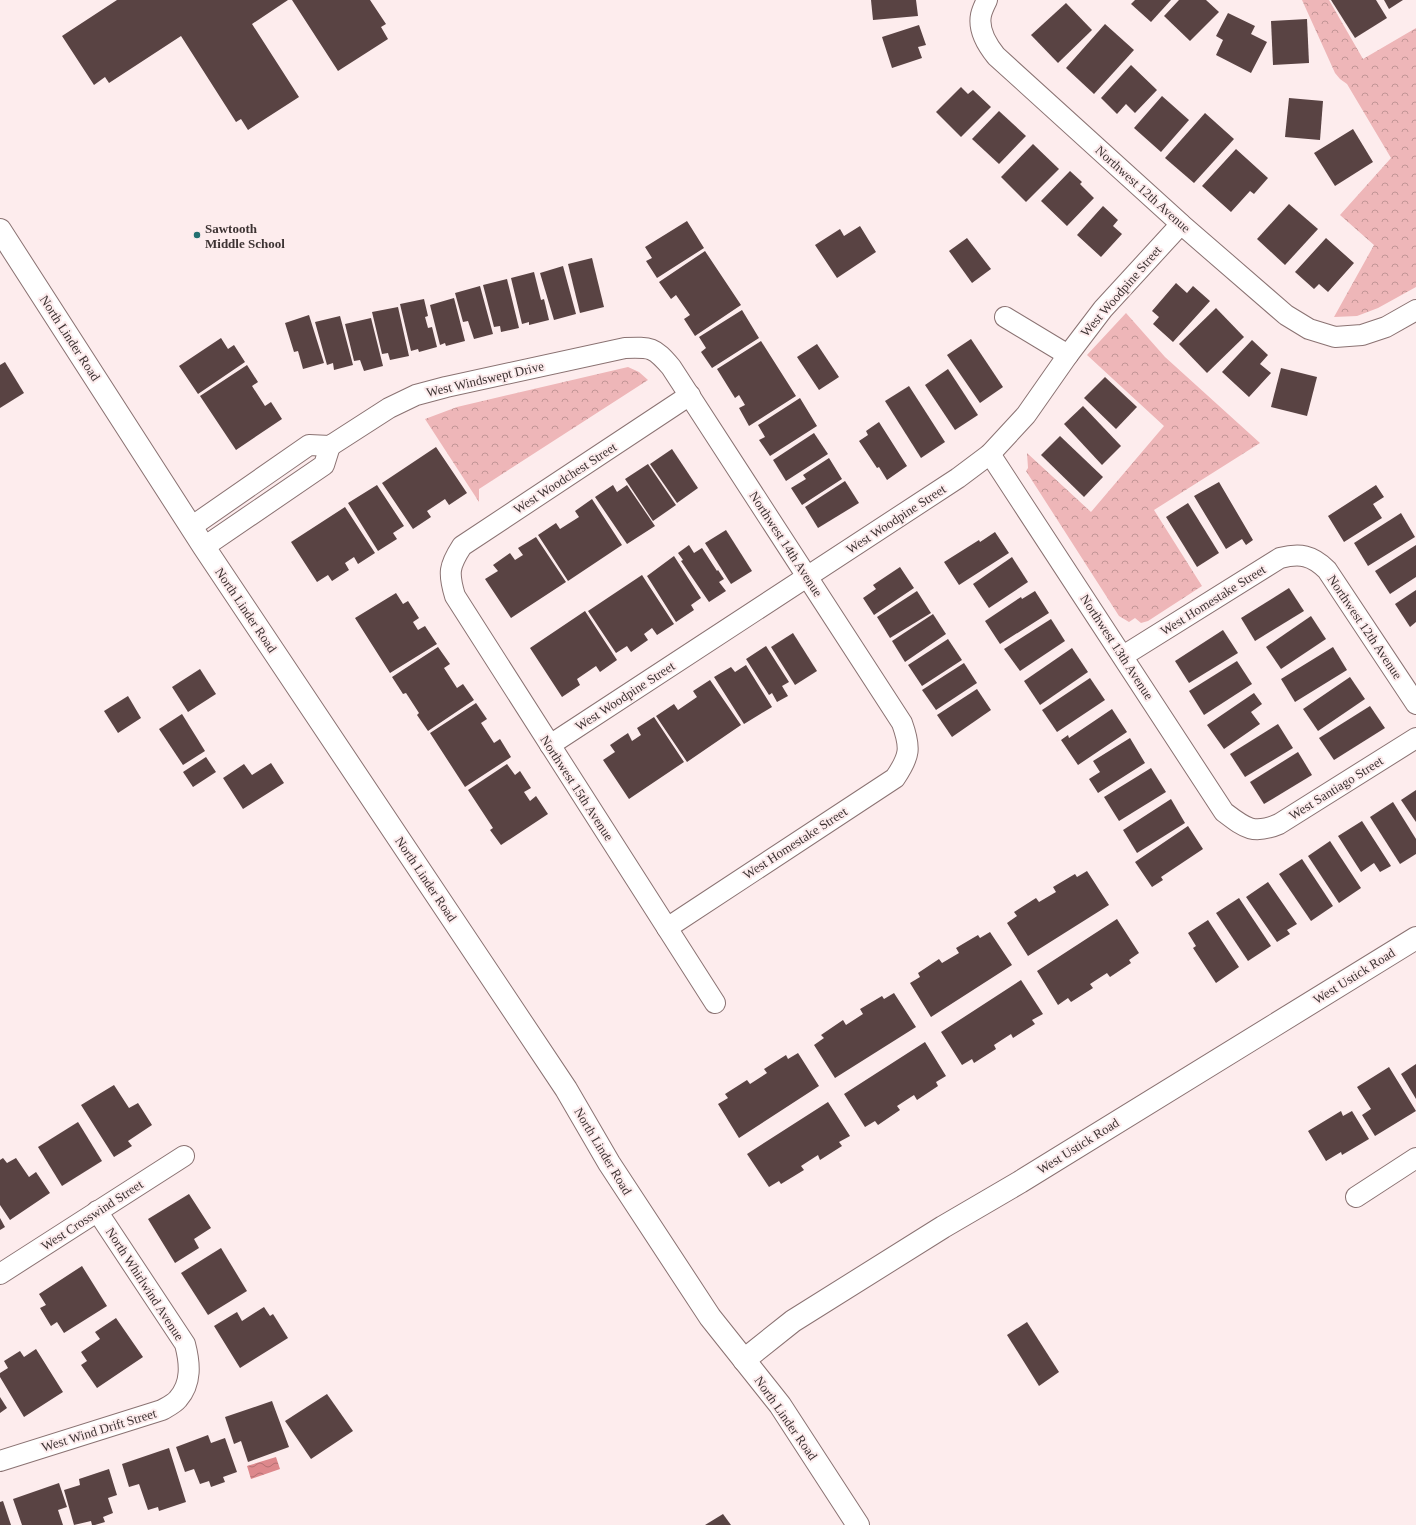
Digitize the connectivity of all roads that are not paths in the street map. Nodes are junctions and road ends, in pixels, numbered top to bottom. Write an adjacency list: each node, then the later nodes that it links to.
1 (984, 7): 2 (street, Northwest 12th Avenue)
2 (1181, 224): 4 (street, Northwest 12th Avenue); 7 (street, West Woodpine Street)
3 (0, 230): 11 (main road, North Linder Road)
4 (1416, 310)
5 (1005, 317): 7 (street)
6 (652, 348): 8 (street, Northwest 14th Avenue); 9 (street, West Windswept Drive)
7 (1068, 355): 10 (street, West Woodpine Street)
8 (690, 395): 14 (street, West Woodchest Street); 15 (street, Northwest 14th Avenue)
9 (330, 446): 11 (street); 12 (street)
10 (990, 454): 15 (street, West Woodpine Street); 16 (street, Northwest 13th Avenue)
11 (191, 527): 12 (main road, North Linder Road)
12 (204, 547): 30 (main road, North Linder Road)
13 (1307, 557): 16 (street, West Homestake Street); 17 (street, Northwest 12th Avenue)
14 (450, 569): 19 (street, Northwest 15th Avenue)
15 (807, 577): 19 (street, West Woodpine Street); 20 (street, Northwest 14th Avenue)
16 (1123, 656): 21 (street, Northwest 13th Avenue)
17 (1416, 704)
18 (1416, 738): 21 (street, West Santiago Street)
19 (550, 745): 22 (street, Northwest 15th Avenue)
20 (909, 747): 22 (street, West Homestake Street)
21 (1254, 830)
22 (667, 928): 24 (street, Northwest 15th Avenue)
23 (1416, 938): 30 (main road, West Ustick Road)
24 (715, 1003)
25 (184, 1156): 28 (street, West Crosswind Street)
26 (1416, 1158): 27 (street)
27 (1356, 1197)
28 (97, 1211): 29 (street, West Crosswind Street); 31 (street, North Whirlwind Avenue)
29 (0, 1274)
30 (744, 1360): 33 (main road, North Linder Road)
31 (187, 1384): 32 (street, West Wind Drift Street)
32 (0, 1461)
33 (858, 1525)

